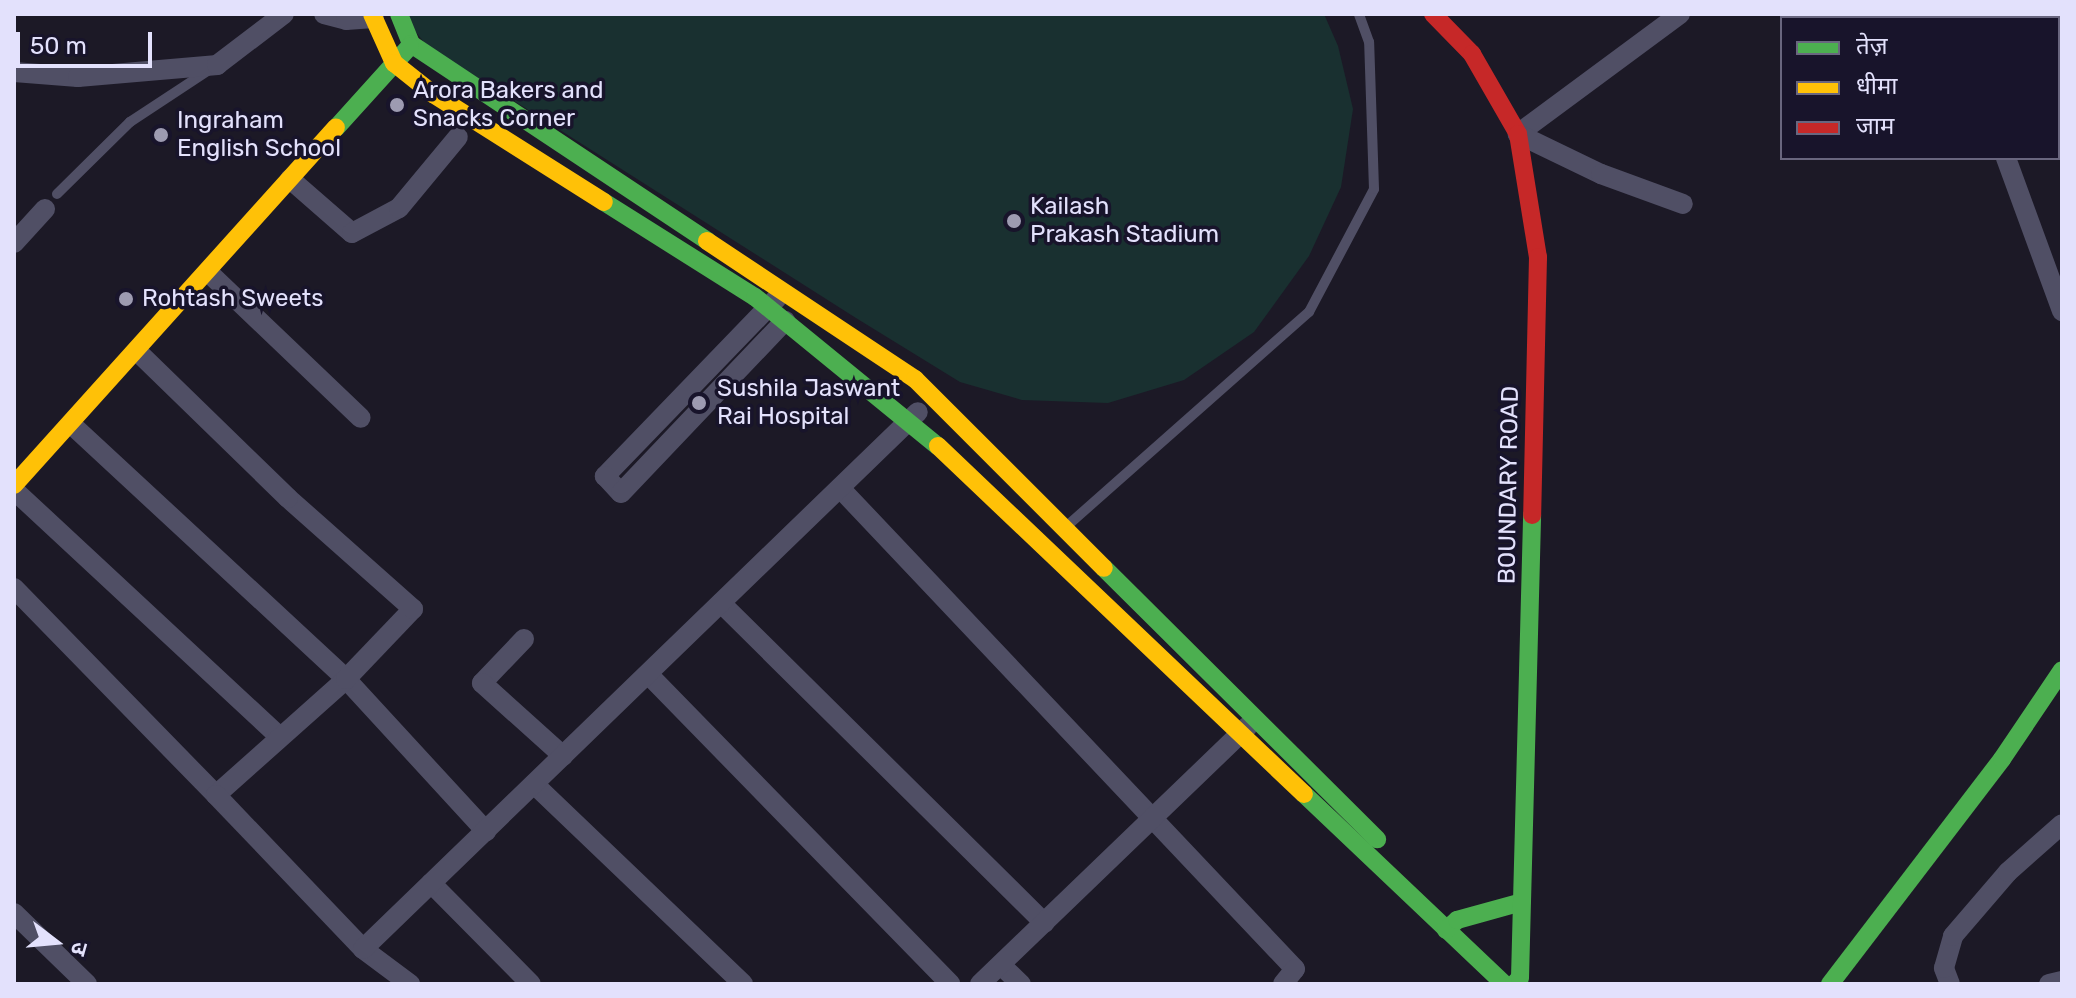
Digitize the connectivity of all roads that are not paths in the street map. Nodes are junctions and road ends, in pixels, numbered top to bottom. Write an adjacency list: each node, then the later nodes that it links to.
1 (284, 14): 10 (street)
2 (324, 14): 7 (street)
3 (399, 14): 8 (main road)
4 (1359, 14): 33 (lane)
5 (1433, 14): 12 (main road, BOUNDARY ROAD)
6 (1680, 14): 12 (street)
7 (373, 16): 9 (main road)
8 (411, 44): 9 (main road); 14 (main road)
9 (394, 63): 16 (main road); 17 (main road)
10 (217, 65): 11 (street); 18 (lane)
11 (14, 72)
12 (1518, 134): 19 (street); 51 (main road, BOUNDARY ROAD)
13 (458, 137): 17 (street)
14 (553, 138): 16 (main road); 22 (main road)
15 (2007, 160): 24 (street)
16 (539, 161): 23 (main road)
17 (290, 179): 21 (main road)
18 (51, 202): 20 (street)
19 (1683, 204)
20 (14, 243)
21 (208, 272): 26 (main road); 28 (street)
22 (784, 289): 23 (street); 27 (main road)
23 (769, 308): 25 (main road); 25 (street)
24 (2062, 311)
25 (785, 321): 29 (main road)
26 (137, 351): 30 (main road); 40 (street)
27 (932, 394): 29 (street); 33 (main road)
28 (361, 418)
29 (911, 420): 32 (street); 34 (main road)
30 (71, 424): 31 (main road); 40 (street)
31 (14, 488): 42 (street)
32 (840, 488): 36 (street); 47 (street)
33 (1066, 527): 34 (lane); 41 (main road)
34 (1043, 548): 43 (main road)
35 (14, 588): 46 (street)
36 (721, 603): 39 (street); 53 (street)
37 (524, 639): 44 (street)
38 (2062, 670): 67 (main road)
39 (648, 674): 44 (street); 63 (street)
40 (346, 679): 42 (street); 49 (street)
41 (1256, 717): 43 (street); 54 (main road)
42 (279, 736): 46 (street)
43 (1238, 736): 47 (street); 54 (main road)
44 (563, 756): 45 (street)
45 (534, 784): 49 (street); 62 (street)
46 (216, 795): 55 (street)
47 (1152, 819): 53 (street); 66 (street)
48 (2062, 824): 68 (street)
49 (486, 831): 50 (street)
50 (431, 883): 55 (street); 61 (street)
51 (1522, 902): 54 (main road); 58 (main road, BOUNDARY ROAD)
52 (14, 913): 59 (street)
53 (1044, 923): 56 (street)
54 (1451, 925): 58 (main road)
55 (363, 949): 60 (street)
56 (1001, 965): 64 (street); 65 (street)
57 (2062, 981): 69 (street)
58 (1516, 982)
59 (87, 984)
60 (410, 984)
61 (530, 984)
62 (743, 984)
63 (950, 984)
64 (980, 984)
65 (1021, 984)
66 (1283, 984)
67 (1830, 984)
68 (1950, 984)
69 (2049, 984)

